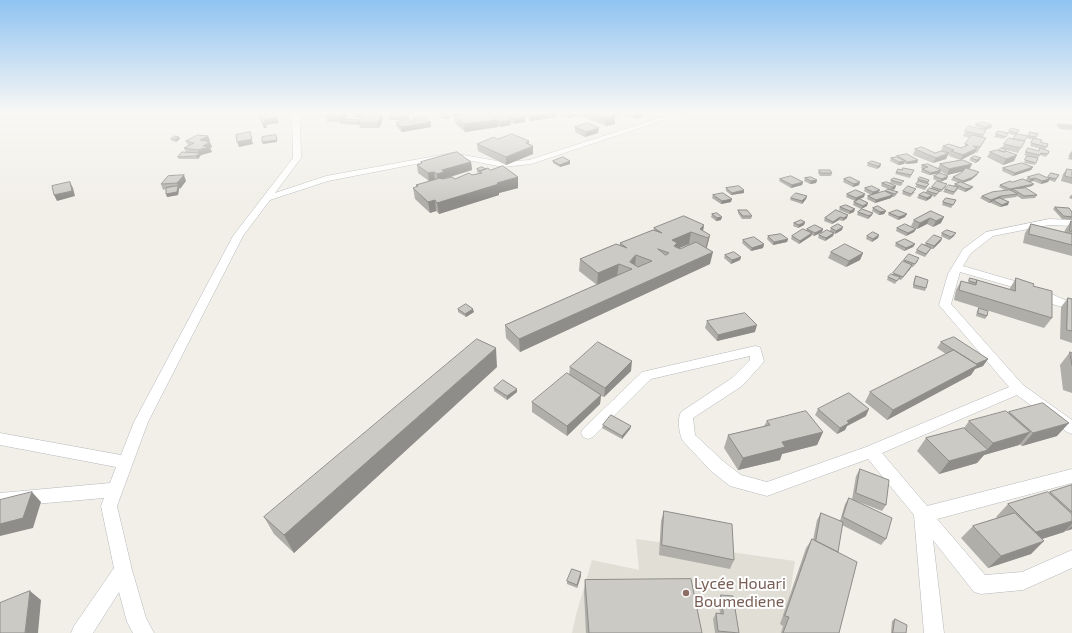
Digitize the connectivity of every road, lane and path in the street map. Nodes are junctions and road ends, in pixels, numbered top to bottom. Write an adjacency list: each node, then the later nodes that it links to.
1 (297, 142): 3 (street)
2 (593, 142): 3 (street)
3 (268, 198): 12 (street)
4 (1072, 223): 5 (street)
5 (957, 268): 6 (street); 7 (street)
6 (1072, 306)
7 (1018, 389): 8 (street); 11 (street)
8 (1072, 428)
9 (588, 433): 11 (street)
10 (0, 439): 12 (street)
11 (871, 451): 16 (street)
12 (126, 462): 14 (street)
13 (1072, 476): 16 (street)
14 (115, 490): 15 (street); 18 (street)
15 (0, 500)
16 (922, 515): 17 (street); 21 (street)
17 (1072, 559)
18 (123, 570): 19 (street); 20 (street)
19 (81, 633)
20 (144, 633)
21 (934, 633)

